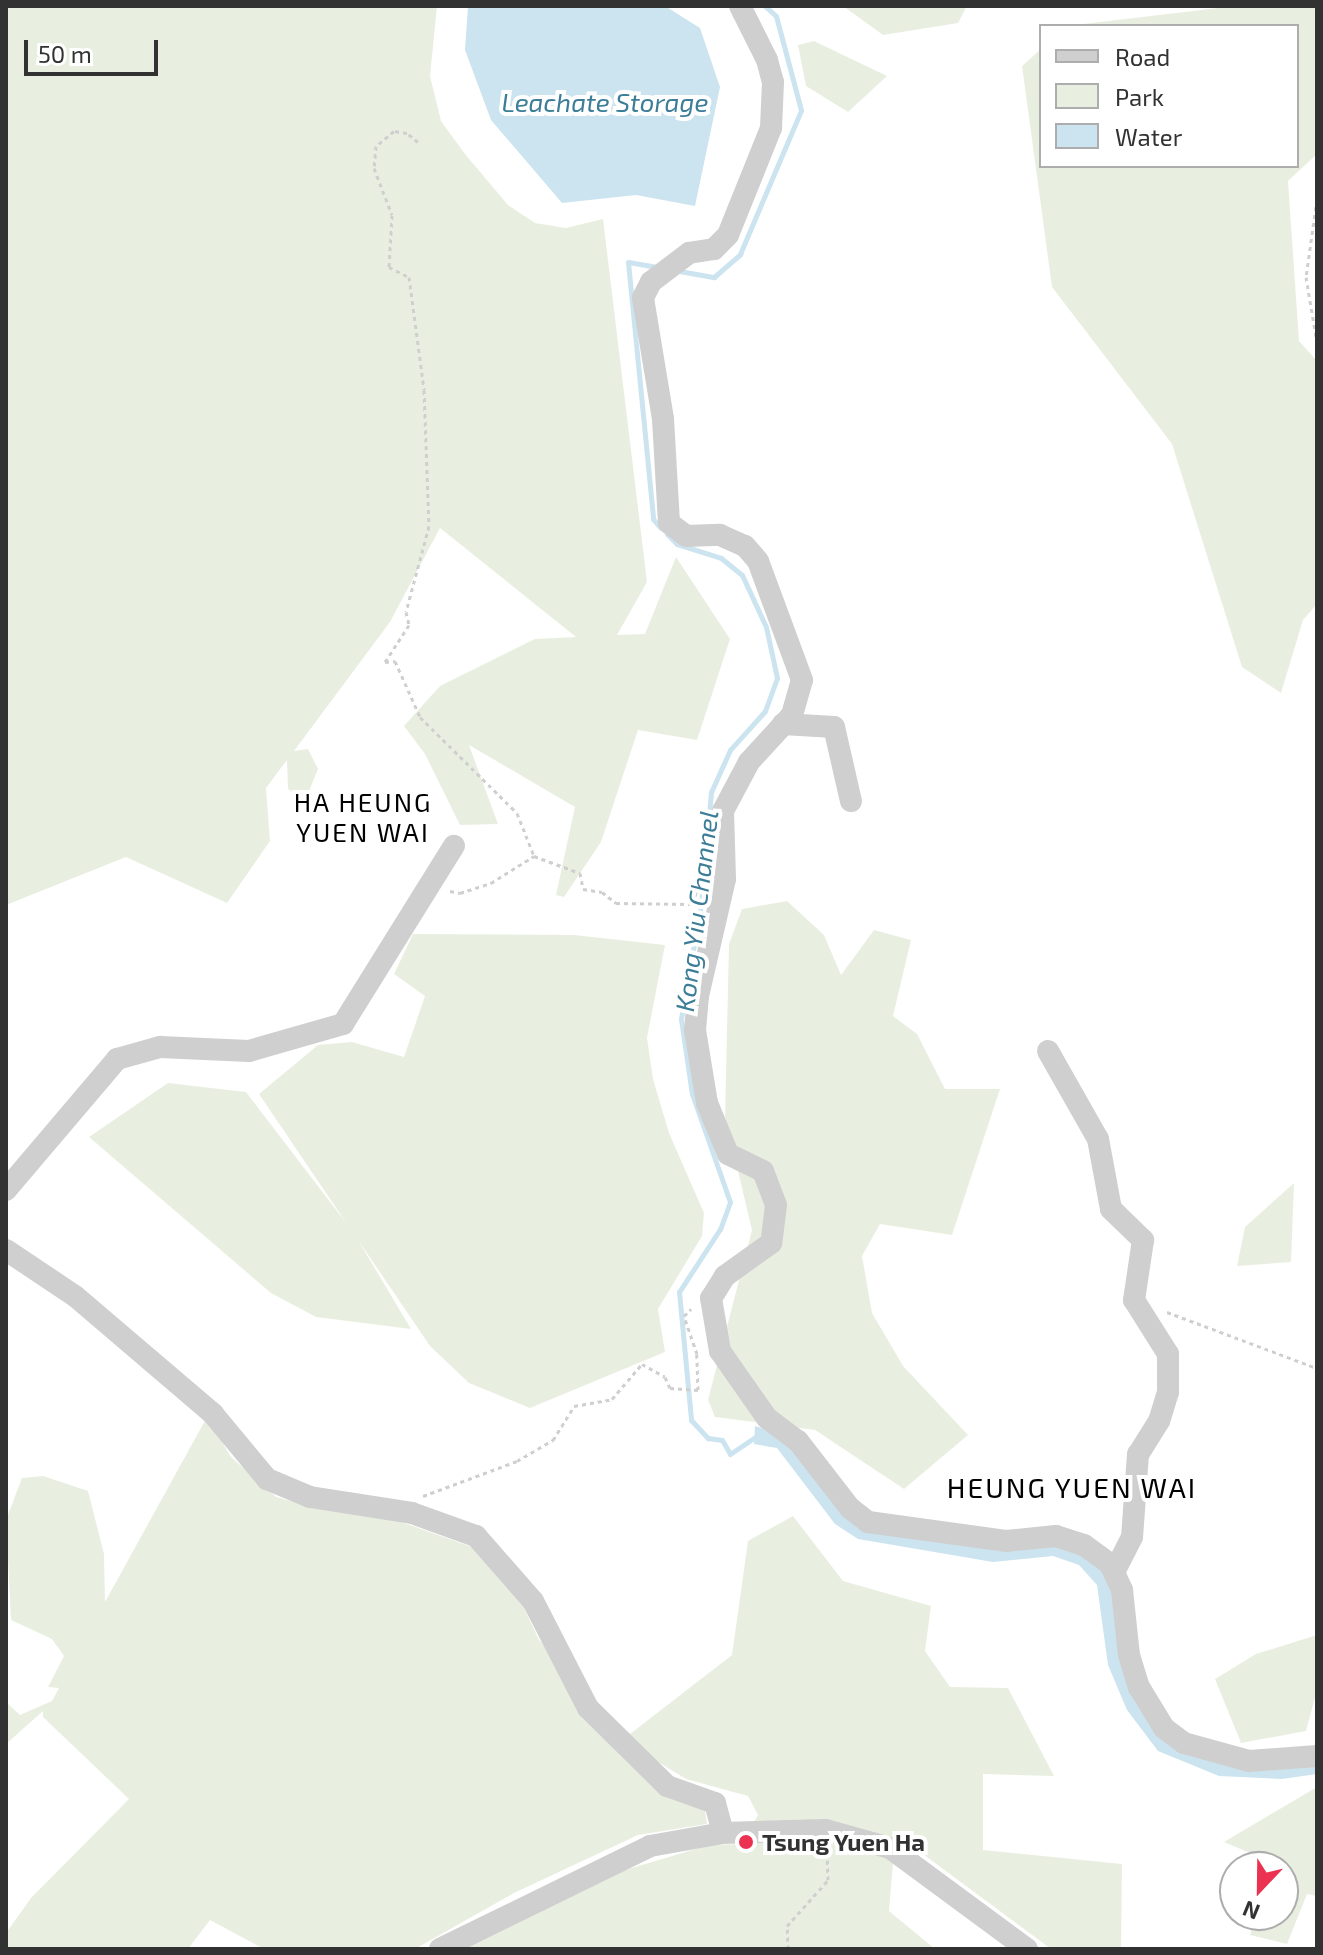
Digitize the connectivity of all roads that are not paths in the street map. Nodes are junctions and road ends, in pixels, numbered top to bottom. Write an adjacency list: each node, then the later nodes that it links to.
1 (740, 6): 2 (street)
2 (783, 724): 3 (street); 8 (street)
3 (851, 801)
4 (454, 846): 6 (street)
5 (1048, 1051): 8 (street)
6 (6, 1190)
7 (6, 1250): 10 (street)
8 (1114, 1572): 9 (street)
9 (1317, 1756)
10 (723, 1833): 11 (street); 12 (street)
11 (440, 1949)
12 (1027, 1949)

